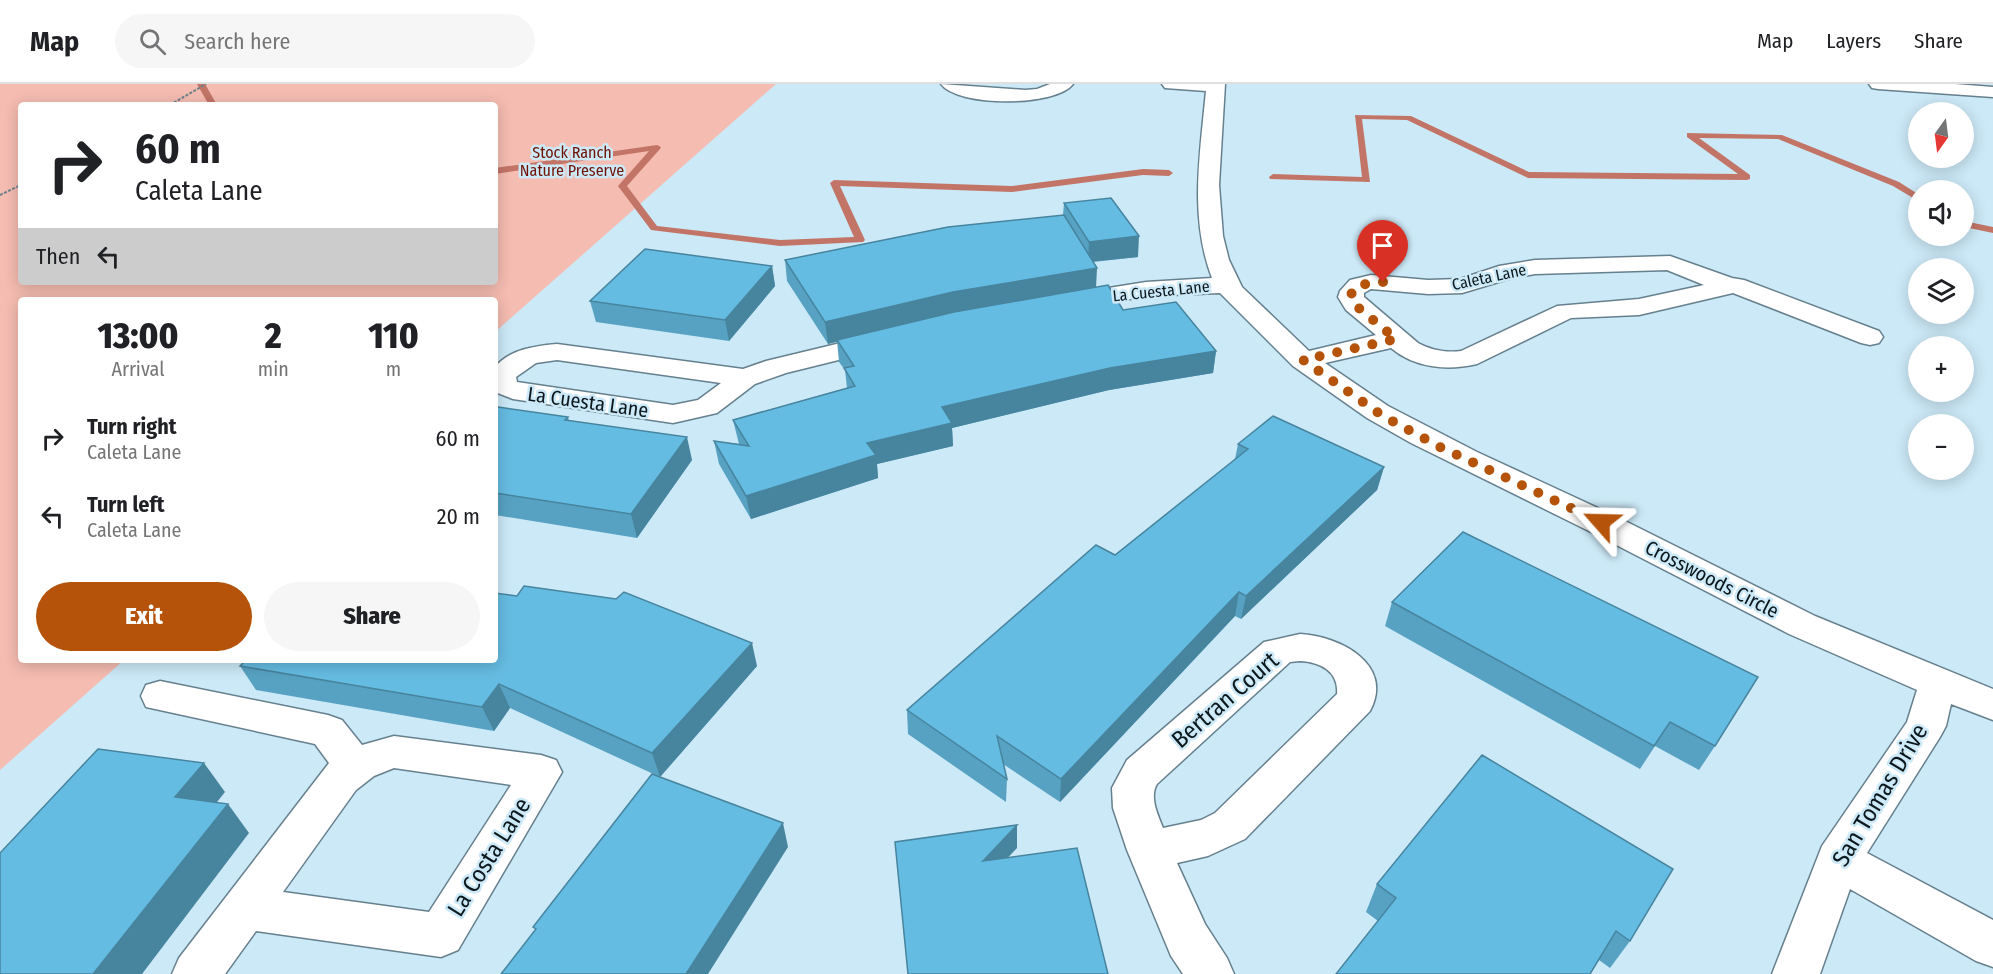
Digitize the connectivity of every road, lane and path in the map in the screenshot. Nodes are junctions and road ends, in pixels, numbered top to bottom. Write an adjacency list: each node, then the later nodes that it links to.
1 (206, 84): 8 (path)
2 (950, 84): 3 (street)
3 (1064, 84)
4 (1171, 84): 6 (street)
5 (1878, 84): 7 (street)
6 (1216, 85): 11 (street, Crosswoods Circle)
7 (1993, 92)
8 (175, 102)
9 (18, 186): 10 (path)
10 (0, 195)
11 (1227, 285): 13 (street, La Cuesta Lane); 17 (street, Crosswoods Circle)
12 (1730, 286): 15 (street, Caleta Lane); 16 (street, Caleta Lane); 16 (street, Caleta Lane)
13 (1044, 307)
14 (910, 334): 18 (street, La Cuesta Lane)
15 (1870, 338)
16 (1396, 339): 17 (street)
17 (1303, 360): 19 (street, Crosswoods Circle)
18 (746, 378): 18 (street, La Cuesta Lane)
19 (1938, 682): 21 (street, Crosswoods Circle); 24 (street, San Tomas Drive)
20 (160, 696): 22 (street)
21 (1993, 705)
22 (354, 765): 25 (street, La Costa Lane); 25 (street, La Costa Lane)
23 (1149, 850): 23 (street, Bertran Court); 28 (street, Bertran Court)
24 (1838, 860): 26 (street); 29 (street, San Tomas Drive)
25 (244, 908): 27 (street, La Costa Lane)
26 (1993, 945)
27 (196, 974)
28 (1210, 974)
29 (1796, 974)

